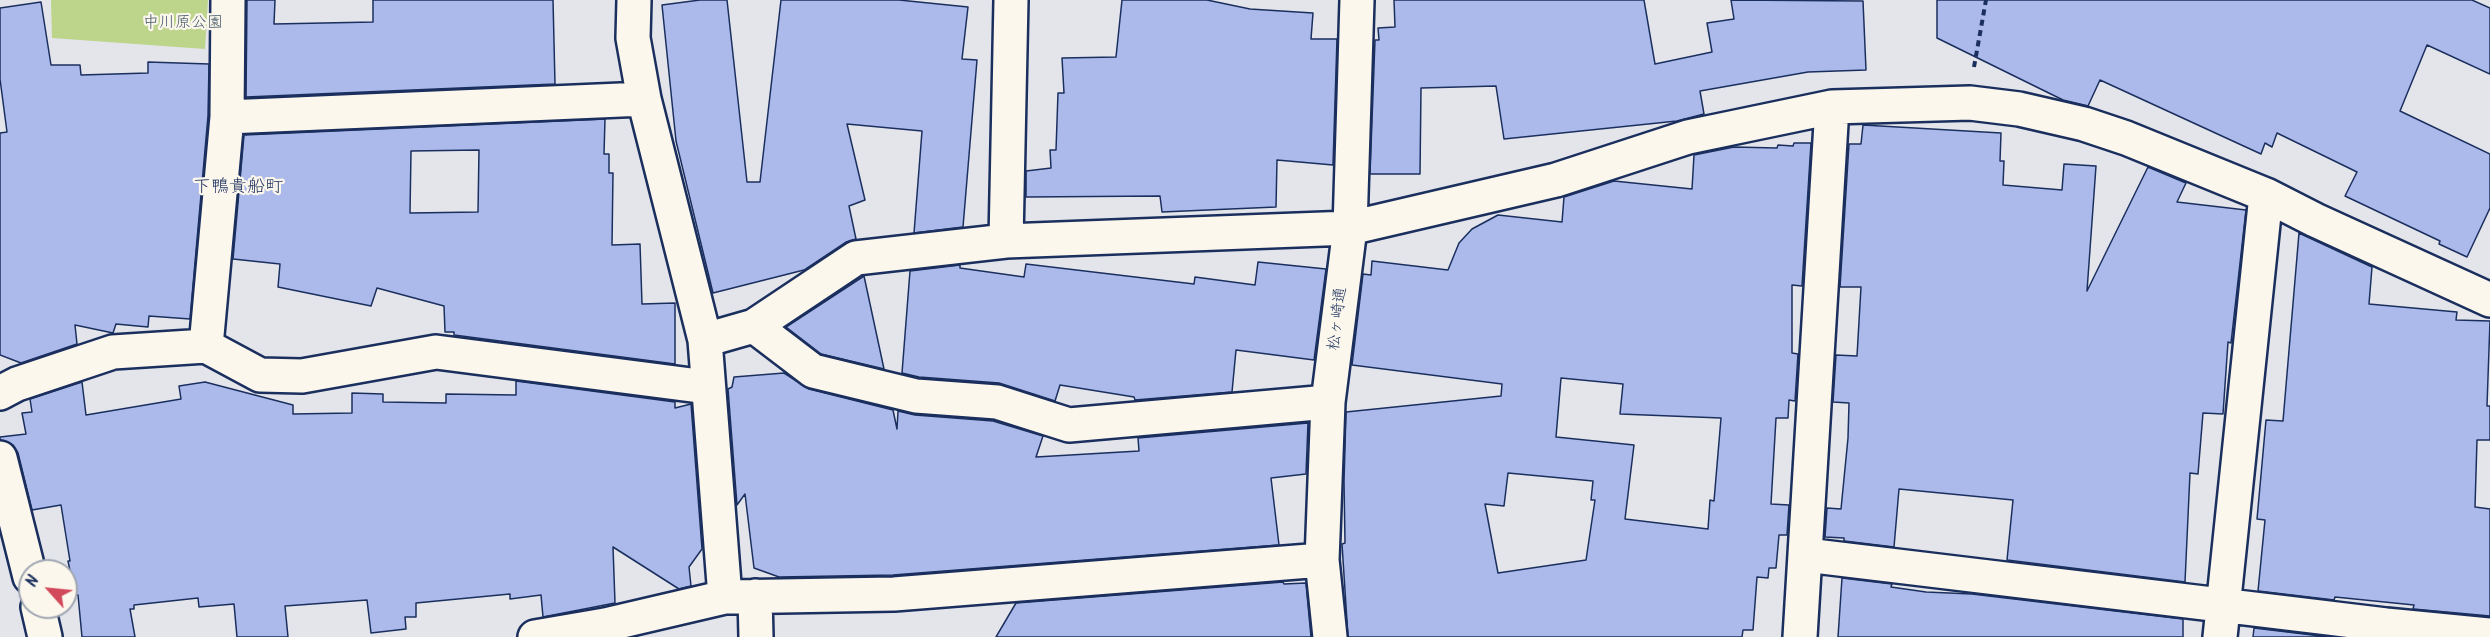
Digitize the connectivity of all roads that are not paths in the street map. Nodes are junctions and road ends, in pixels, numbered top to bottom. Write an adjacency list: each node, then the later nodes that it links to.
1 (228, 0): 7 (street)
2 (634, 0): 5 (street)
3 (1011, 0): 10 (street)
4 (1357, 0): 9 (street, 松ヶ崎通)
5 (644, 99): 7 (street); 13 (street)
6 (1832, 106): 8 (street); 9 (street); 19 (street)
7 (227, 117): 14 (street)
8 (2266, 195): 11 (street); 23 (street)
9 (1350, 228): 10 (street); 17 (street, 松ヶ崎通)
10 (1006, 241): 12 (street)
11 (2490, 300)
12 (754, 326): 13 (street); 17 (street)
13 (705, 340): 15 (street)
14 (206, 346): 15 (street); 16 (street)
15 (707, 387): 22 (street)
16 (0, 393)
17 (1328, 402): 21 (street, 松ヶ崎通)
18 (0, 458): 20 (street)
19 (1806, 555): 23 (street); 31 (street)
20 (25, 559)
21 (1322, 560): 22 (street); 30 (street, 松ヶ崎通)
22 (740, 596): 25 (street); 29 (street)
23 (2223, 604): 26 (street); 32 (street)
24 (41, 619): 27 (street)
25 (606, 631): 28 (street)
26 (2490, 635)
27 (45, 637)
28 (535, 637)
29 (756, 637)
30 (1330, 637)
31 (1800, 637)
32 (2220, 637)

